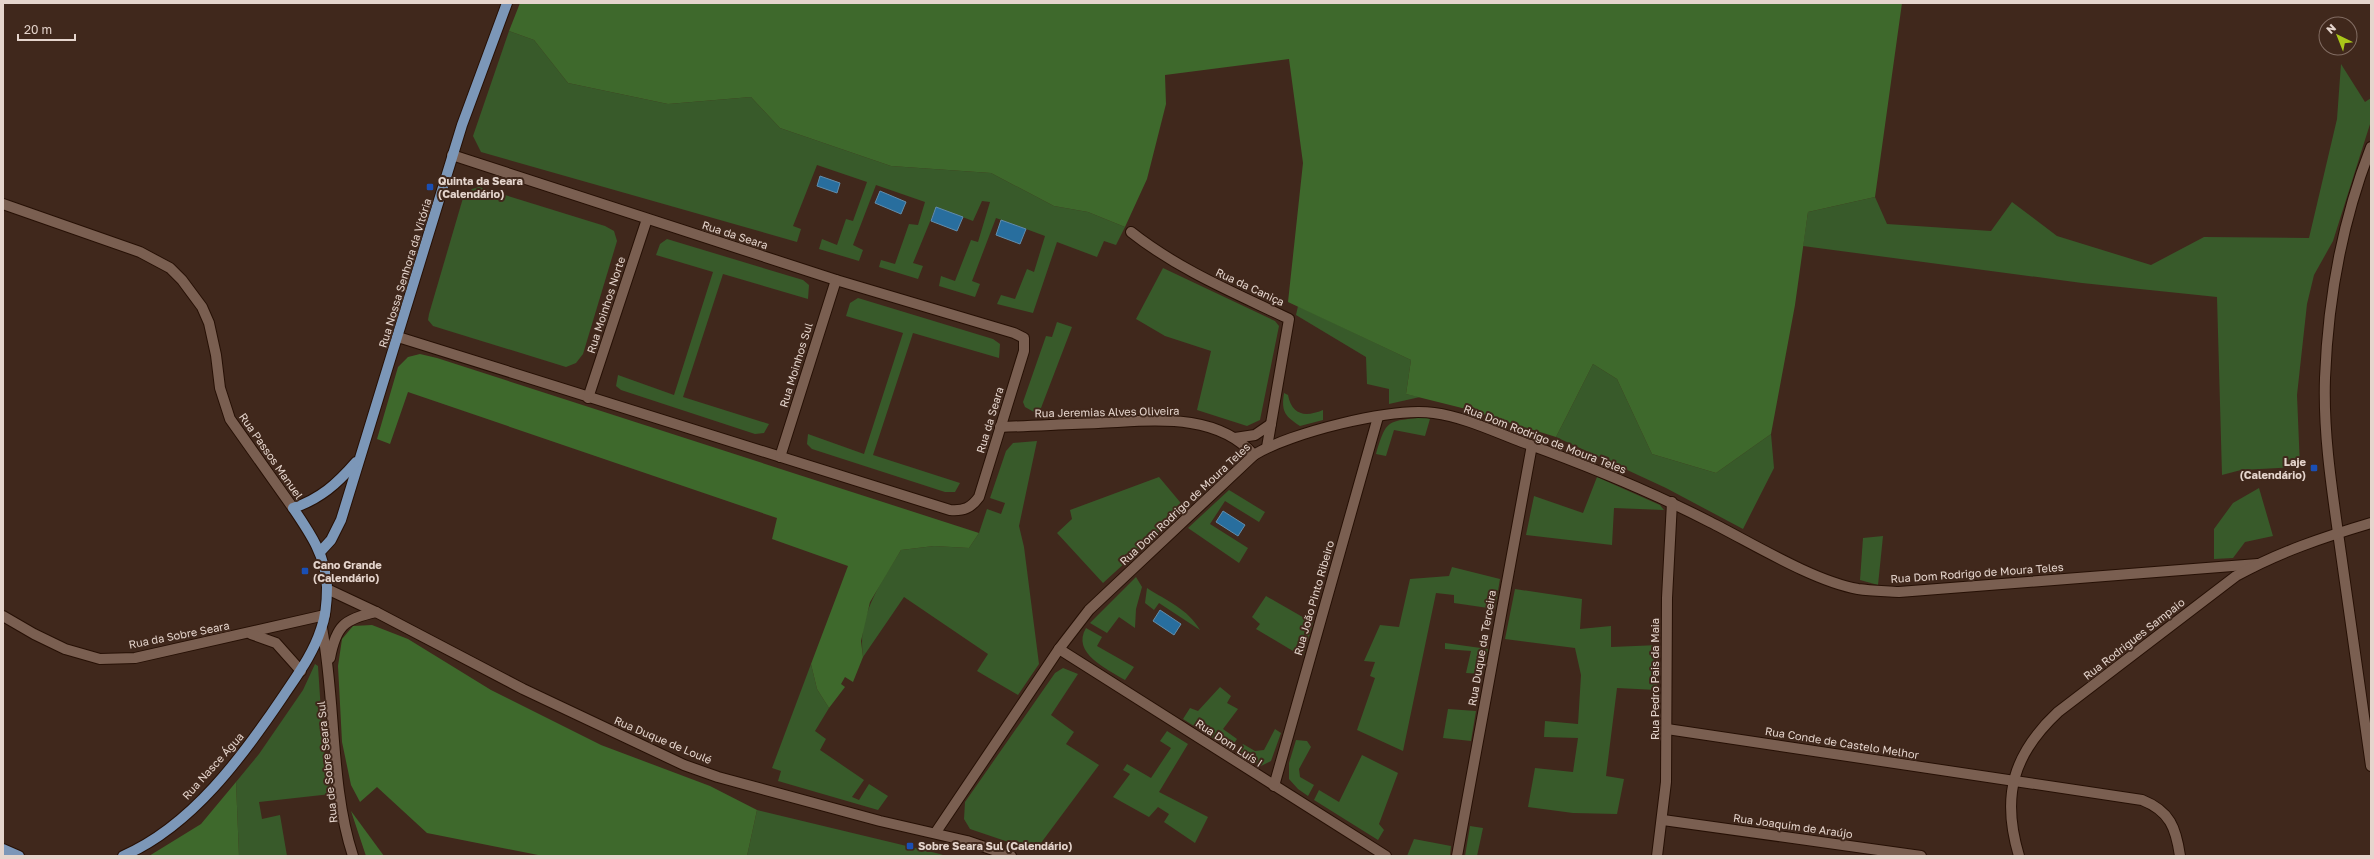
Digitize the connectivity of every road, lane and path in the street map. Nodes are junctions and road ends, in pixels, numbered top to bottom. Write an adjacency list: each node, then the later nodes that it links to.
1 (508, 3): 3 (main road, Rua Nossa Senhora da Vitória)
2 (2371, 147): 22 (street)
3 (452, 156): 5 (street, Rua da Seara); 8 (main road, Rua Nossa Senhora da Vitória)
4 (3, 204): 20 (street, Rua Passos Manuel)
5 (646, 219): 7 (street, Rua da Seara); 9 (street, Rua Moinhos Norte)
6 (1131, 232): 11 (street, Rua da Caniça)
7 (836, 280): 12 (street, Rua da Seara); 17 (street, Rua Moinhos Sul)
8 (398, 337): 9 (street, Rua da Seara); 18 (main road, Rua Nossa Senhora da Vitória)
9 (588, 398): 17 (street, Rua da Seara)
10 (1378, 417): 14 (street, Rua Dom Rodrigo de Moura Teles); 15 (street, Rua Dom Rodrigo de Moura Teles); 37 (street, Rua João Pinto Ribeiro)
11 (1271, 424): 13 (street); 15 (street, Rua da Caniça)
12 (1000, 427): 13 (street, Rua Jeremias Alves Oliveira); 17 (street, Rua da Seara)
13 (1235, 438): 16 (street, Rua Jeremias Alves Oliveira)
14 (1532, 445): 19 (street, Rua Dom Rodrigo de Moura Teles); 46 (street, Rua Duque da Terceira)
15 (1267, 447): 16 (street, Rua Dom Rodrigo de Moura Teles)
16 (1254, 455): 31 (street, Rua Dom Rodrigo de Moura Teles)
17 (780, 457)
18 (358, 459): 20 (main road, Rua Nossa Senhora da Vitória); 23 (main road, Rua Nossa Senhora da Vitória)
19 (1672, 502): 24 (street, Rua Dom Rodrigo de Moura Teles); 34 (street, Rua Pedro Pais da Maia)
20 (293, 508): 23 (main road, Rua Passos Manuel)
21 (2371, 523): 22 (street, Rua Rodrigues Sampaio)
22 (2338, 532): 24 (street, Rua Rodrigues Sampaio); 35 (street)
23 (320, 552): 25 (main road, Rua Passos Manuel)
24 (2258, 564): 36 (street, Rua Rodrigues Sampaio)
25 (327, 589): 26 (street, Rua Duque de Loulé); 27 (main road, Rua Passos Manuel)
26 (376, 612): 32 (street, Rua de Sobre Seara Sul); 39 (street, Rua Duque de Loulé)
27 (324, 615): 29 (main road, Rua Passos Manuel); 30 (street, Rua da Sobre Seara)
28 (3, 616): 30 (street, Rua da Sobre Seara)
29 (322, 628): 32 (street, Rua de Sobre Seara Sul); 33 (main road, Rua Passos Manuel)
30 (249, 633): 33 (street, Rua da Sobre Seara)
31 (1059, 649): 37 (street, Rua Dom Luís I); 39 (street, Rua Dom Rodrigo de Moura Teles)
32 (329, 664): 43 (street, Rua de Sobre Seara Sul)
33 (301, 671): 42 (main road, Rua Nasce Água)
34 (1667, 729): 36 (street, Rua Conde de Castelo Melhor); 38 (street, Rua Pedro Pais da Maia)
35 (2371, 766)
36 (2013, 781): 49 (street, Rua Rodrigues Sampaio); 50 (street, Rua Conde de Castelo Melhor)
37 (1274, 786): 45 (street, Rua Dom Luís I)
38 (1662, 820): 47 (street, Rua Pedro Pais da Maia); 48 (street, Rua Joaquim de Araújo)
39 (936, 832): 44 (street, Rua Duque de Loulé)
40 (3, 849): 41 (main road)
41 (19, 856)
42 (123, 856)
43 (353, 856)
44 (1011, 856)
45 (1386, 856)
46 (1457, 856)
47 (1657, 856)
48 (1921, 856)
49 (2019, 856)
50 (2180, 856)

